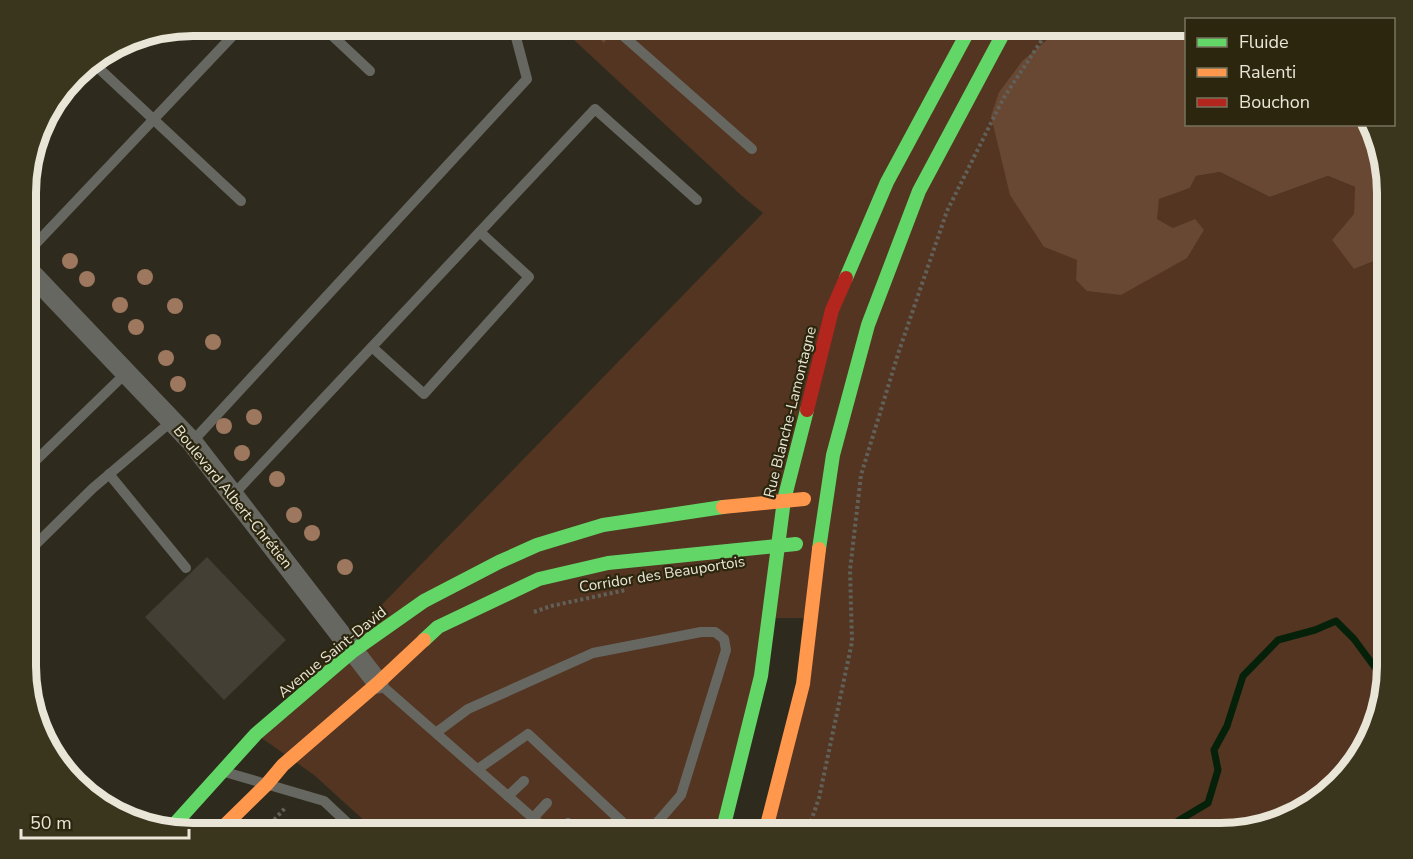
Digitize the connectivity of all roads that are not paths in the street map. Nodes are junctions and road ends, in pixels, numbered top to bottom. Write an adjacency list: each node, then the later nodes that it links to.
1 (233, 36): 9 (lane)
2 (333, 36): 8 (lane)
3 (516, 36): 19 (lane)
4 (623, 36): 10 (lane)
5 (966, 36): 24 (street, Rue Blanche-Lamontagne)
6 (1002, 36): 23 (street)
7 (99, 68): 9 (lane)
8 (370, 70)
9 (154, 119): 12 (lane); 14 (lane)
10 (752, 149)
11 (697, 200): 13 (lane)
12 (241, 201)
13 (480, 232): 16 (lane); 16 (lane)
14 (36, 244)
15 (36, 278): 17 (street, Boulevard Albert-Chrétien)
16 (372, 347): 22 (lane)
17 (126, 373): 18 (street, Boulevard Albert-Chrétien); 20 (lane)
18 (172, 421): 19 (street, Boulevard Albert-Chrétien); 21 (lane)
19 (192, 442): 22 (street, Boulevard Albert-Chrétien)
20 (36, 460)
21 (109, 474): 26 (lane); 28 (lane)
22 (234, 494): 29 (street, Boulevard Albert-Chrétien)
23 (826, 498): 24 (street, Avenue Saint-David); 25 (street)
24 (784, 500): 27 (street, Rue Blanche-Lamontagne); 29 (street, Avenue Saint-David)
25 (819, 543): 27 (street); 46 (street)
26 (36, 544)
27 (778, 544): 30 (street); 45 (street, Rue Blanche-Lamontagne)
28 (186, 568)
29 (353, 651): 30 (street, Boulevard Albert-Chrétien); 33 (street, Avenue Saint-David)
30 (378, 683): 31 (lane); 35 (street)
31 (437, 732): 32 (lane); 44 (lane)
32 (478, 769): 36 (lane); 43 (lane)
33 (222, 772): 35 (lane); 39 (street, Avenue Saint-David)
34 (524, 781): 36 (lane)
35 (267, 784): 40 (street); 41 (lane)
36 (508, 796): 38 (lane)
37 (547, 803): 38 (lane)
38 (533, 818): 42 (lane)
39 (176, 822)
40 (227, 823)
41 (347, 823)
42 (539, 823)
43 (616, 823)
44 (657, 823)
45 (724, 823)
46 (768, 823)

